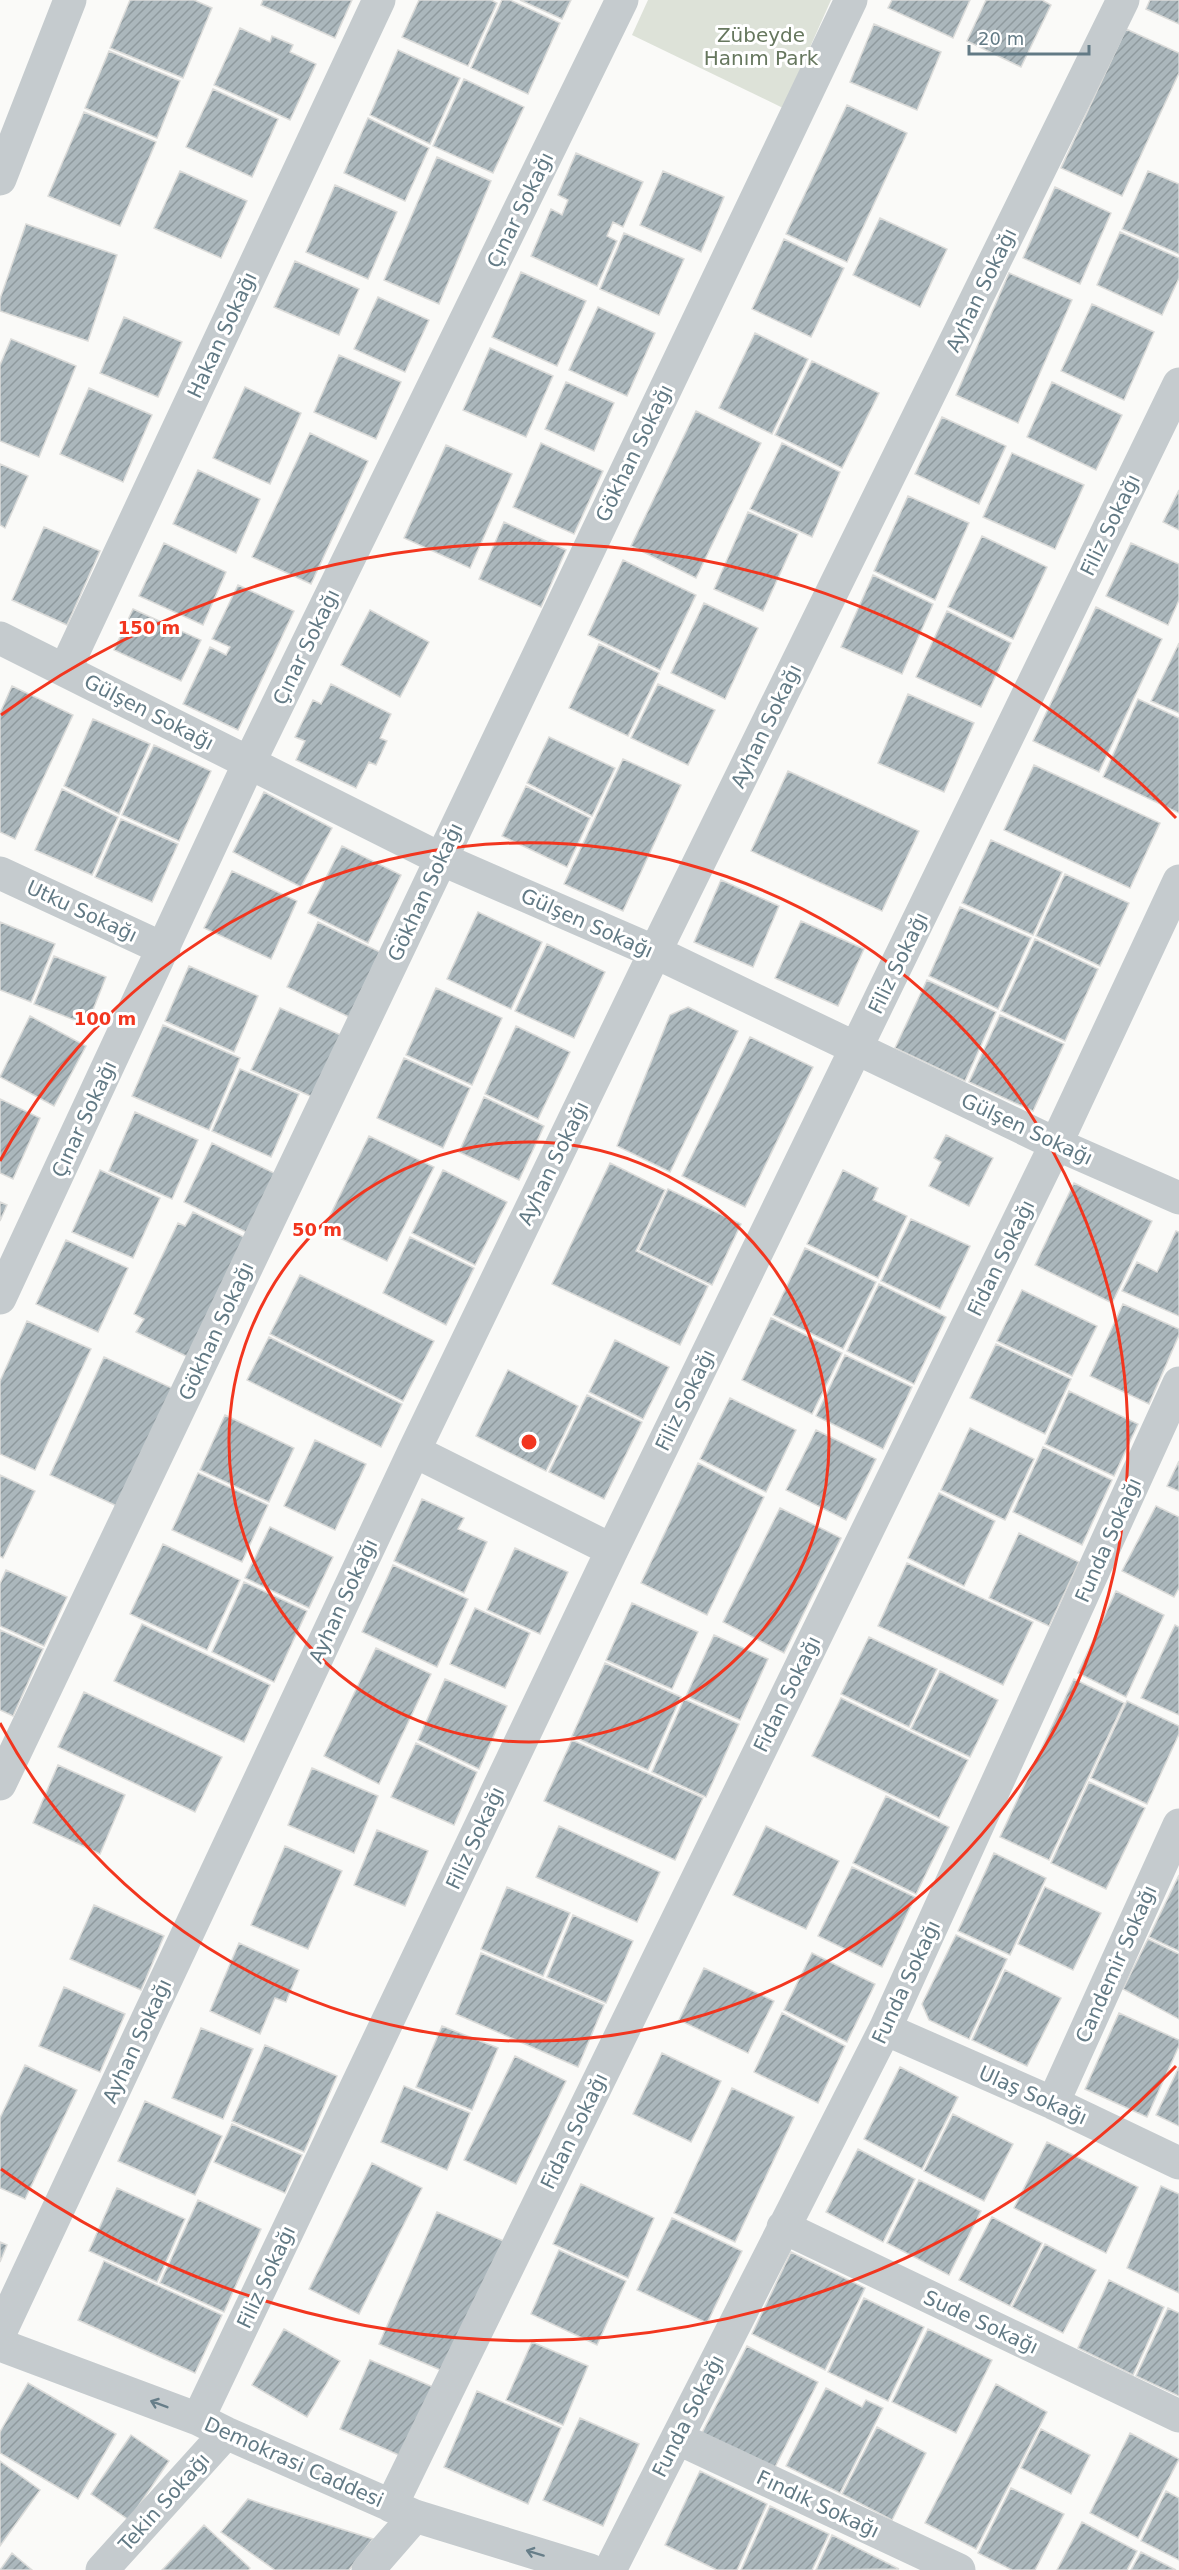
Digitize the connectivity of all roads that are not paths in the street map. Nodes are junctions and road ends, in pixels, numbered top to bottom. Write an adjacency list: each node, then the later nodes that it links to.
1 (70, 0): 6 (street)
2 (379, 0): 9 (street, Hakan Sokağı)
3 (622, 0): 10 (street, Çınar Sokağı)
4 (851, 0): 11 (street, Gökhan Sokağı)
5 (1123, 0): 15 (street, Ayhan Sokağı)
6 (0, 178)
7 (1179, 384): 16 (street, Filiz Sokağı)
8 (0, 638): 9 (street, Gülşen Sokağı)
9 (65, 670): 10 (street, Gülşen Sokağı)
10 (249, 764): 11 (street, Gülşen Sokağı); 14 (street, Çınar Sokağı)
11 (441, 859): 15 (street, Gülşen Sokağı); 23 (street, Gökhan Sokağı)
12 (0, 873): 14 (street, Utku Sokağı)
13 (1179, 881): 17 (street, Fidan Sokağı)
14 (164, 949): 19 (street, Çınar Sokağı)
15 (655, 952): 16 (street, Gülşen Sokağı); 21 (street, Ayhan Sokağı)
16 (856, 1048): 17 (street, Gülşen Sokağı); 22 (street, Filiz Sokağı)
17 (1056, 1144): 18 (street, Gülşen Sokağı); 33 (street, Fidan Sokağı)
18 (1179, 1197)
19 (0, 1298)
20 (1179, 1383): 25 (street, Funda Sokağı)
21 (414, 1451): 22 (street); 29 (street, Ayhan Sokağı)
22 (612, 1550): 31 (street, Filiz Sokağı)
23 (0, 1784)
24 (1177, 1837): 26 (street, Candemir Sokağı)
25 (885, 2029): 26 (street, Ulaş Sokağı); 28 (street, Funda Sokağı)
26 (1053, 2103): 27 (street, Ulaş Sokağı)
27 (1179, 2163)
28 (783, 2228): 30 (street, Sude Sokağı); 32 (street, Funda Sokağı)
29 (2, 2345): 31 (street, Demokrasi Caddesi, one-way to 29)
30 (1179, 2416)
31 (212, 2426): 33 (street, Demokrasi Caddesi); 34 (street, Tekin Sokağı)
32 (677, 2438): 37 (street, Funda Sokağı); 38 (street, Fındık Sokağı)
33 (403, 2511): 35 (street, Fidan Sokağı); 36 (street, Demokrasi Caddesi, one-way to 33)
34 (102, 2570)
35 (368, 2570)
36 (590, 2570)
37 (610, 2570)
38 (959, 2570)

